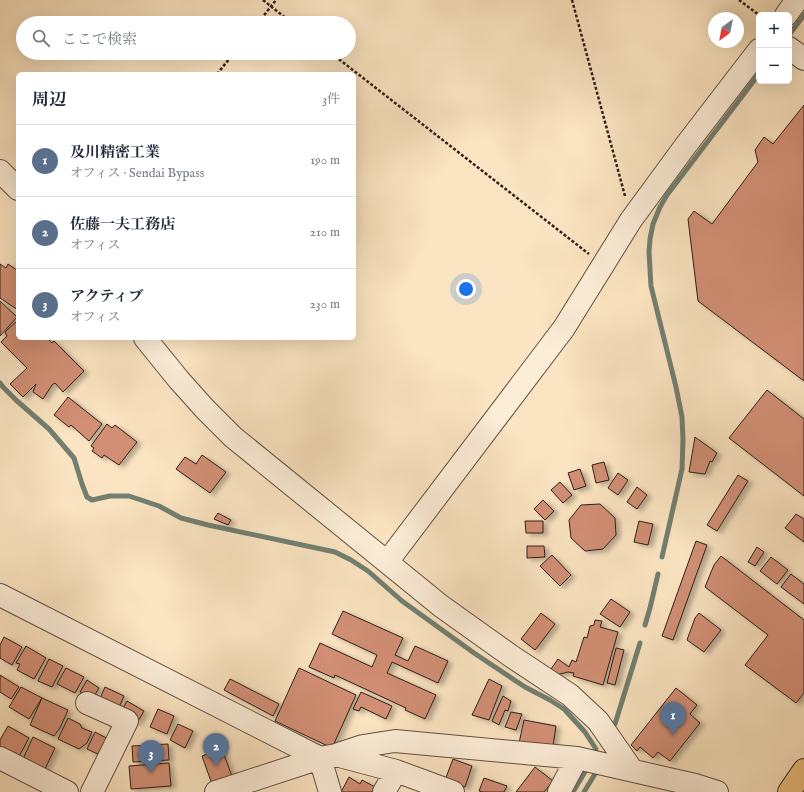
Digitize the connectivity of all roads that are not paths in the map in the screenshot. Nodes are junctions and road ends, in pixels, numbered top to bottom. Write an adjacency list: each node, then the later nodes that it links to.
1 (797, 0): 2 (street)
2 (788, 12)
3 (756, 54): 7 (street)
4 (0, 171): 5 (street)
5 (16, 187)
6 (147, 340): 7 (street)
7 (386, 562): 13 (street)
8 (0, 595): 10 (street)
9 (87, 702): 17 (street)
10 (328, 756): 12 (street); 15 (street); 18 (street); 19 (street)
11 (0, 758): 16 (street)
12 (581, 759): 13 (street); 22 (street)
13 (622, 769): 23 (street)
14 (804, 770): 24 (highway)
15 (396, 771): 20 (street); 21 (street)
16 (67, 792)
17 (92, 792)
18 (216, 792)
19 (330, 792)
20 (384, 792)
21 (454, 792)
22 (559, 792)
23 (717, 792)
24 (789, 792)

